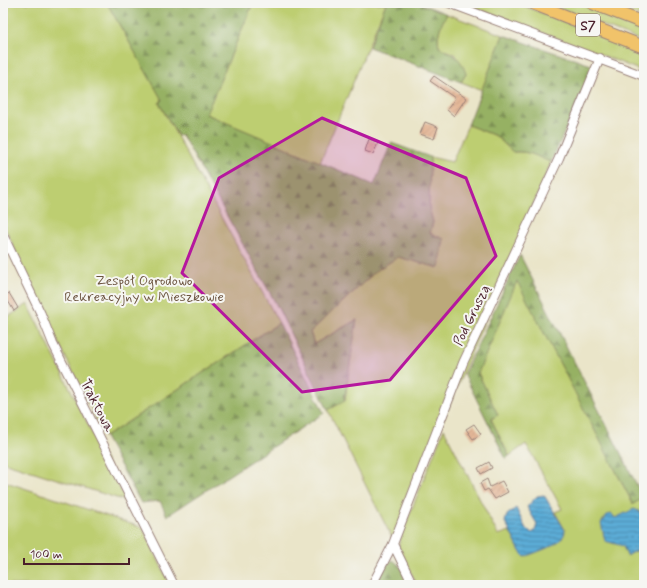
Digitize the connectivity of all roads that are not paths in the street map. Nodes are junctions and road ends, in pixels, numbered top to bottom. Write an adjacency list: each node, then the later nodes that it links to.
1 (449, 3): 6 (street)
2 (532, 3): 5 (highway, S7)
3 (592, 3): 4 (highway, S7)
4 (644, 23)
5 (644, 47)
6 (600, 58): 7 (street); 9 (street, Pod Gruszą)
7 (644, 76)
8 (3, 235): 10 (street, Traktowa)
9 (393, 544): 11 (street, Pod Gruszą); 12 (street)
10 (174, 585)
11 (372, 585)
12 (413, 585)

